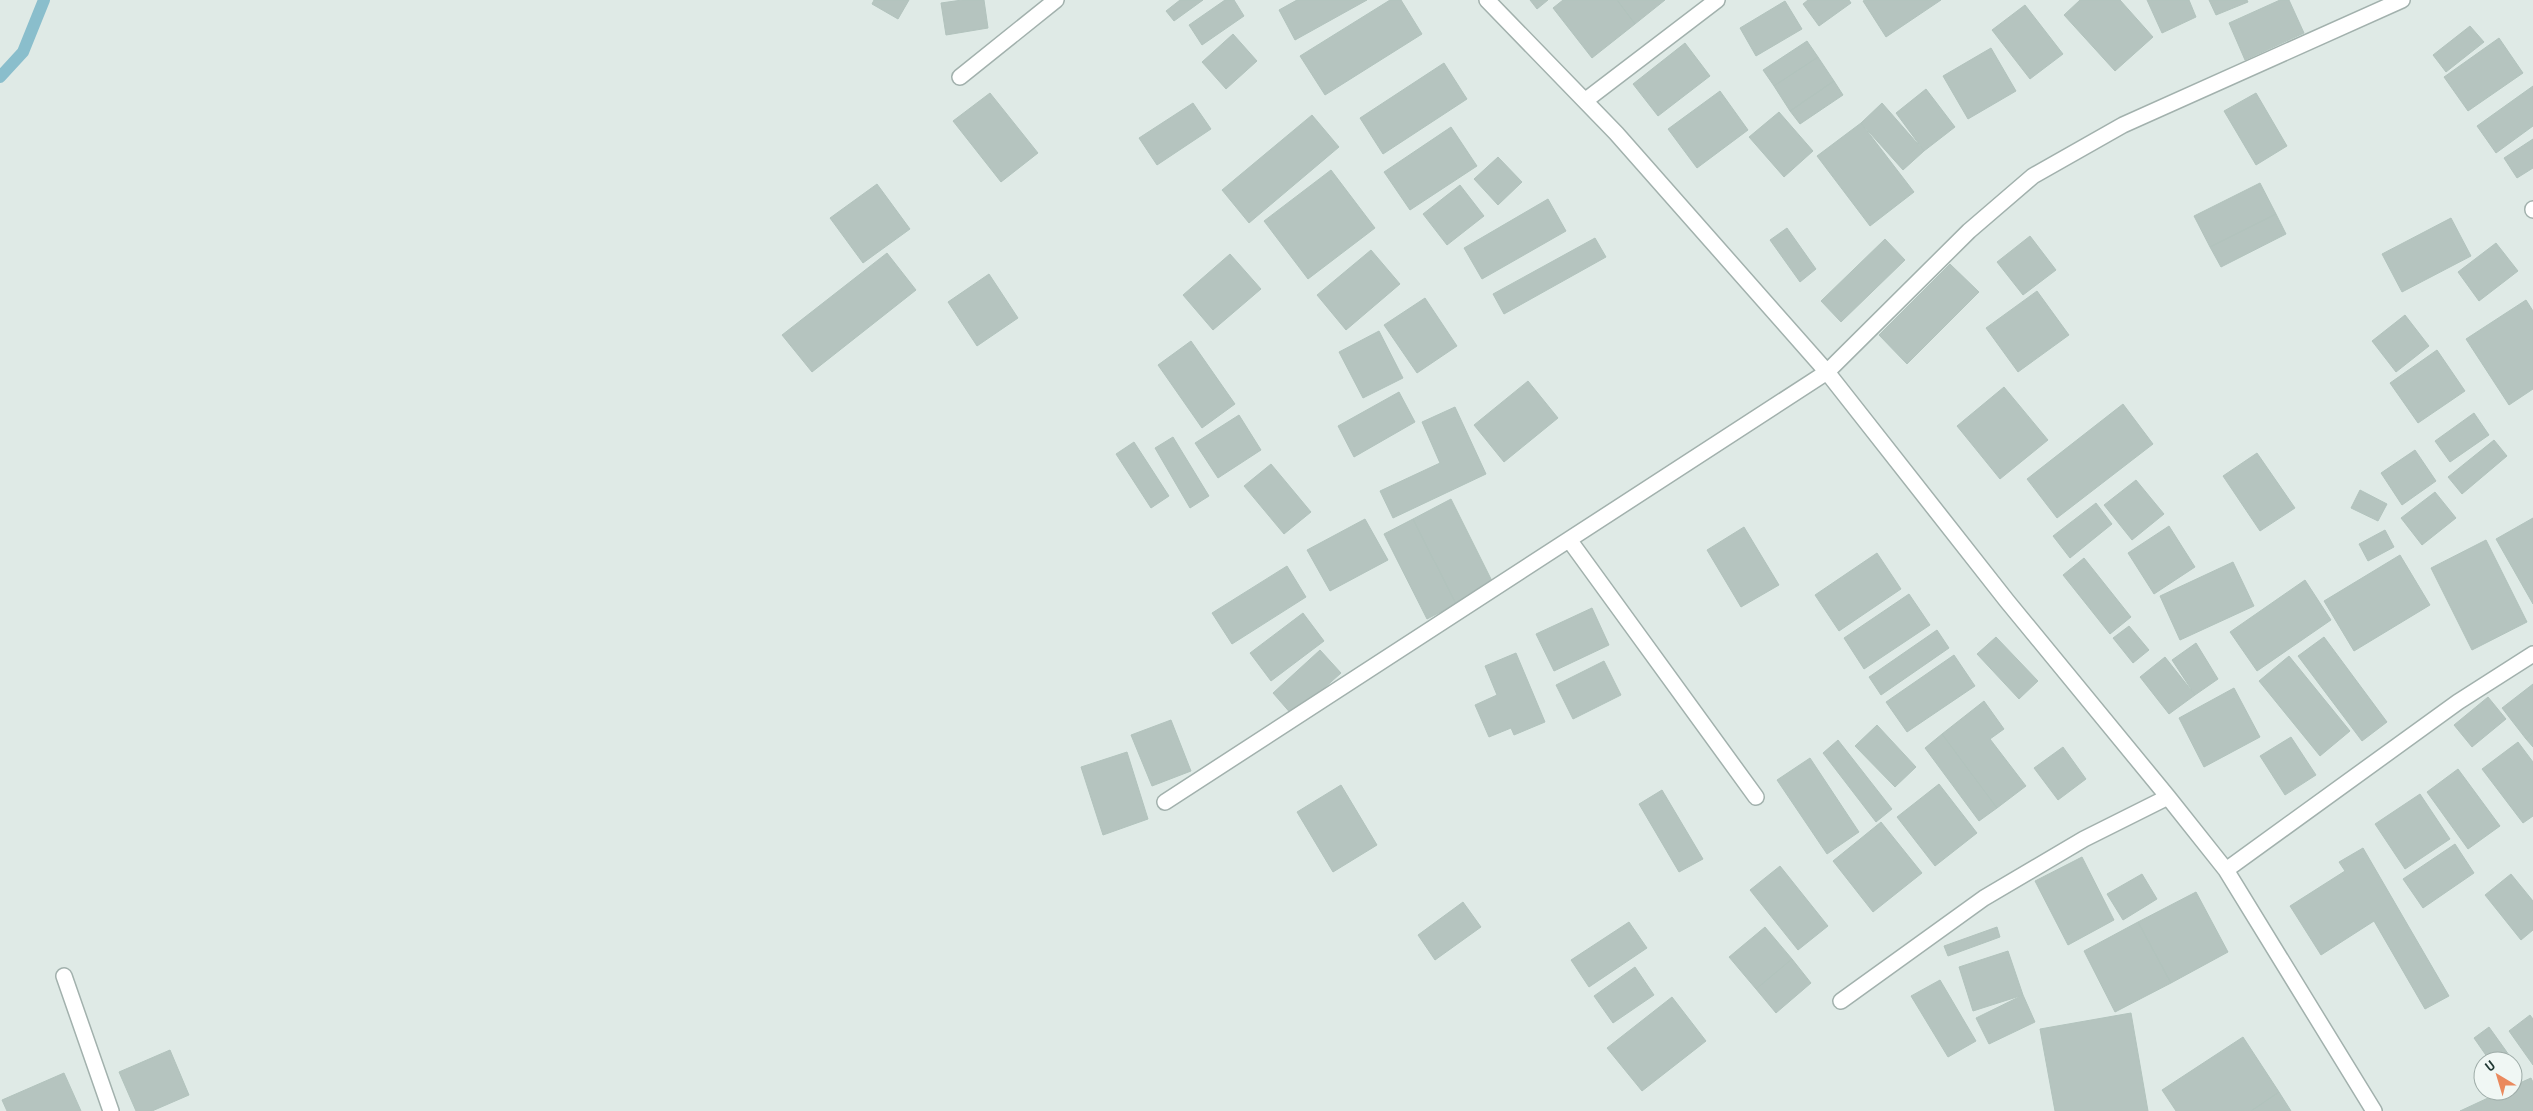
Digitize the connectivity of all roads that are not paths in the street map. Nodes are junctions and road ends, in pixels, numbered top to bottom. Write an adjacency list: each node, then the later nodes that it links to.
1 (1056, 0): 5 (street)
2 (1486, 0): 6 (street)
3 (1717, 0): 6 (street)
4 (2402, 0): 7 (street)
5 (960, 77)
6 (1586, 100): 7 (street)
7 (1826, 372): 8 (street); 11 (street)
8 (1570, 540): 10 (street); 12 (street)
9 (2533, 654): 13 (street)
10 (1756, 797)
11 (2168, 797): 13 (street); 15 (street)
12 (1166, 802)
13 (2226, 870): 17 (street)
14 (64, 976): 16 (street)
15 (1841, 1001)
16 (111, 1111)
17 (2374, 1111)

